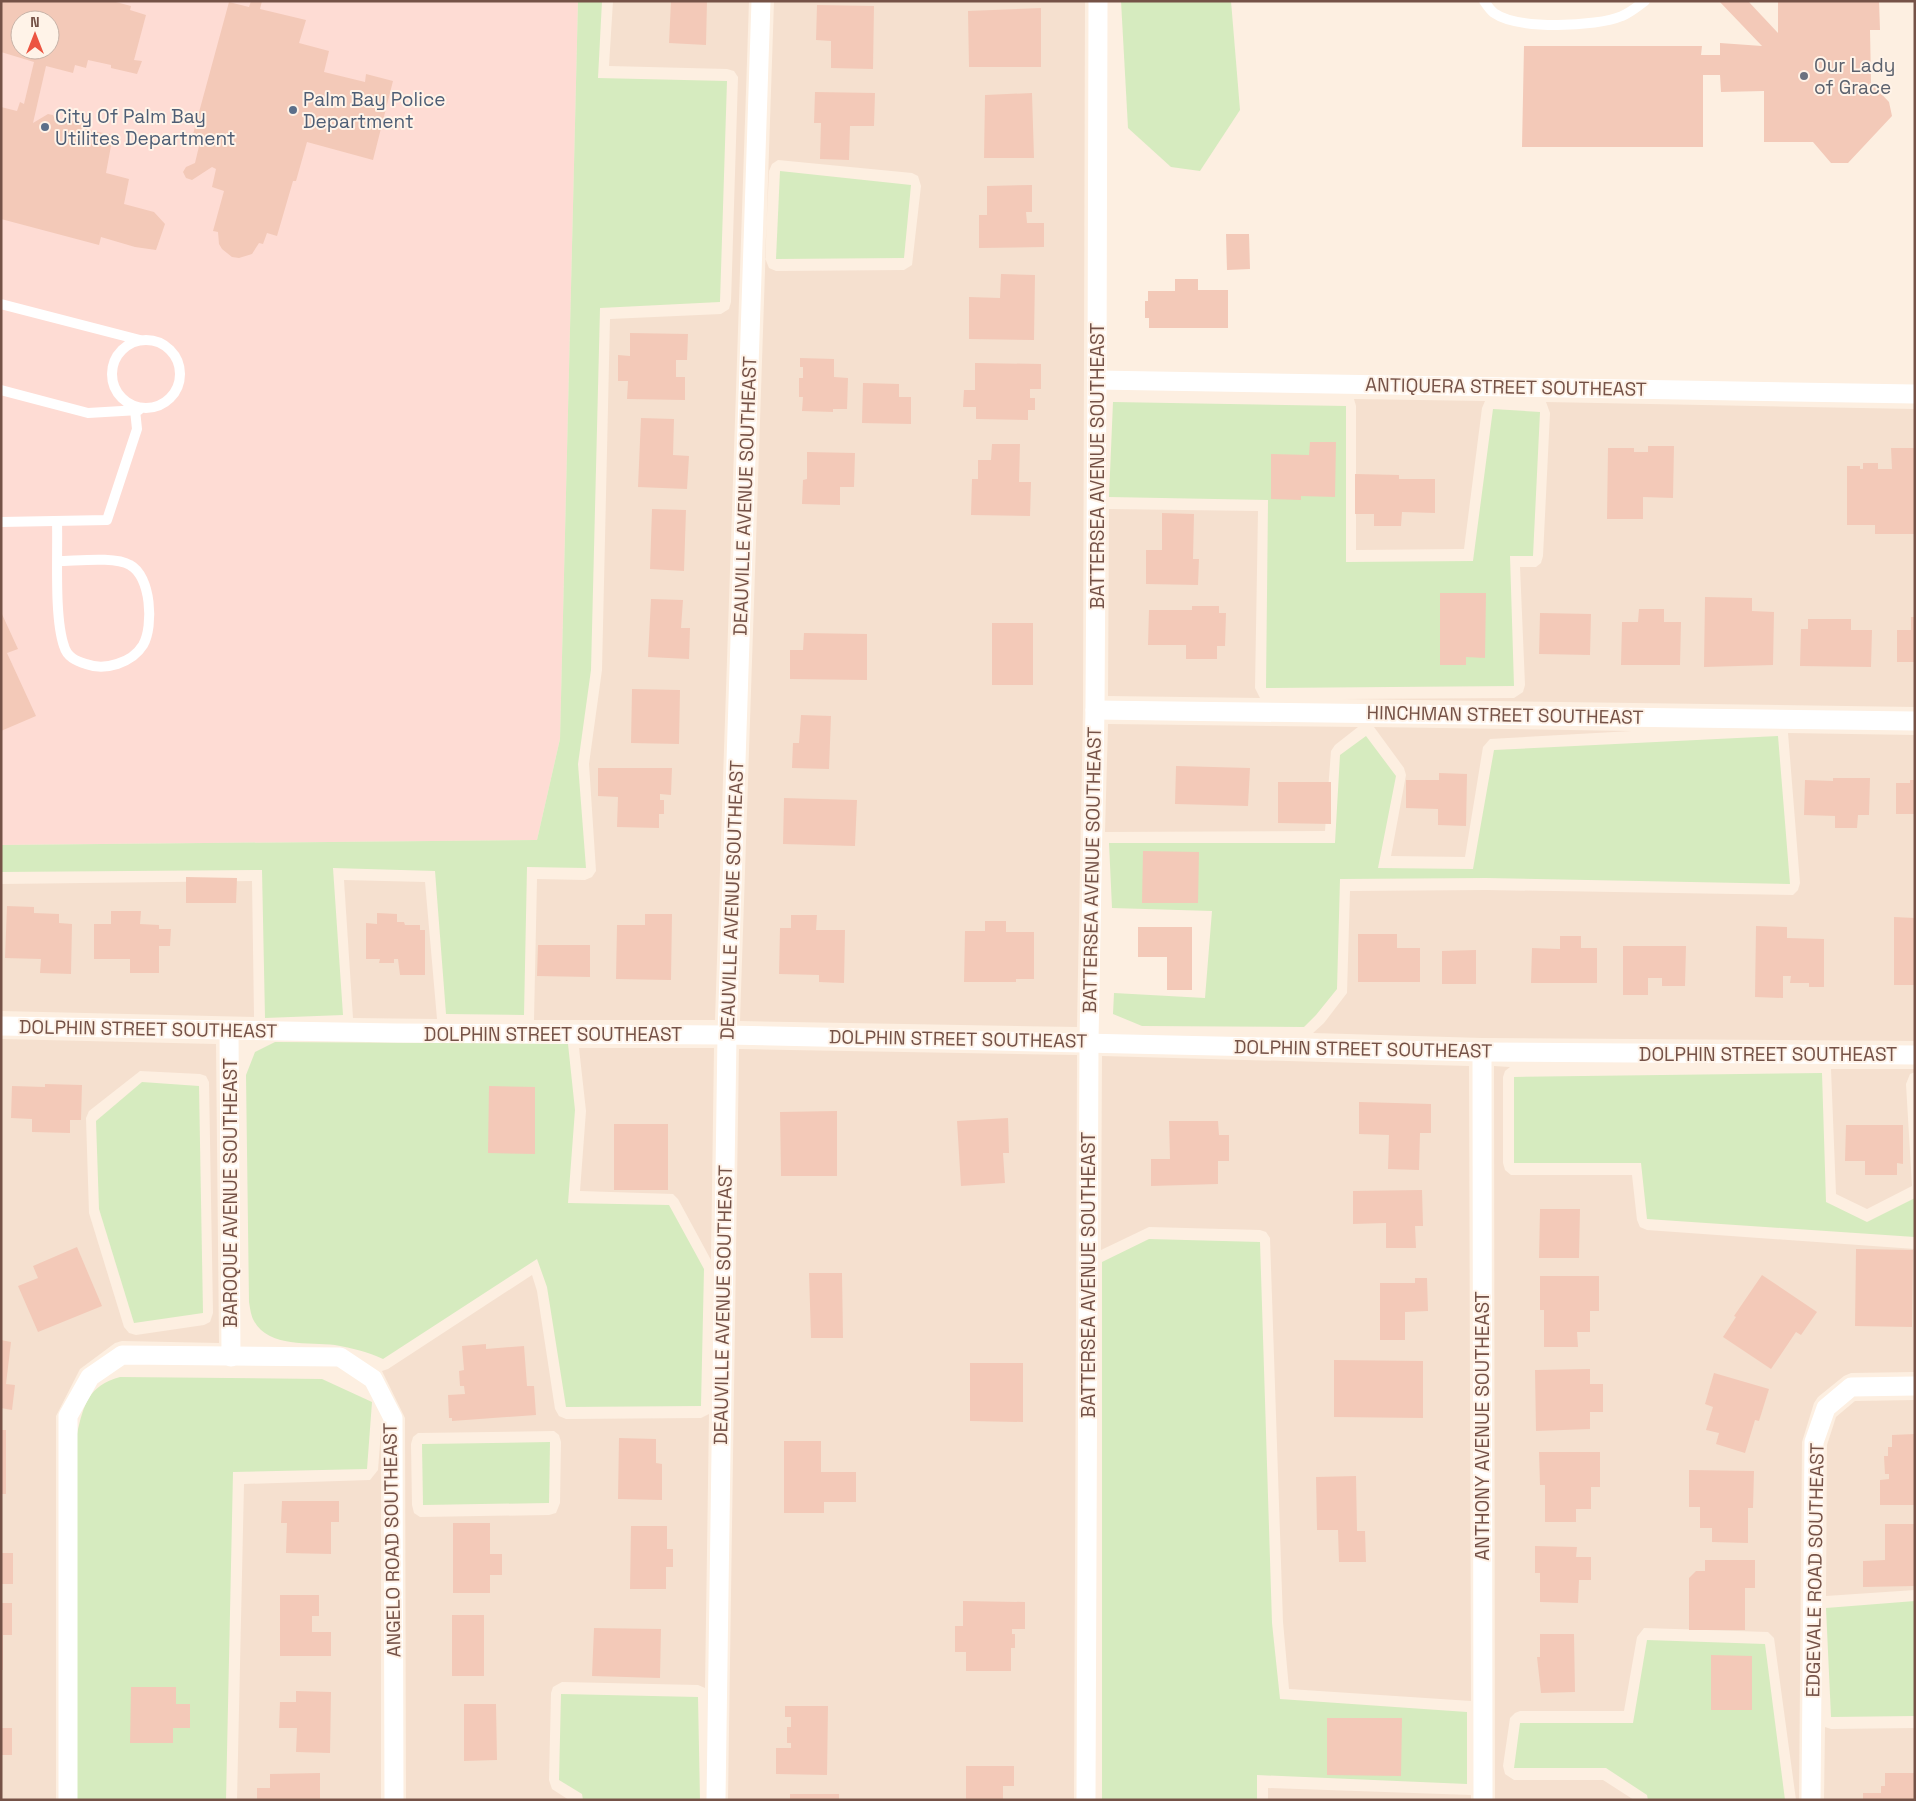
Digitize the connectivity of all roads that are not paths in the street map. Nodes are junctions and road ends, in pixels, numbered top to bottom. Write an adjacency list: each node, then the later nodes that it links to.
1 (761, 1): 19 (street, DEAUVILLE AVENUE SOUTHEAST)
2 (1098, 1): 7 (street, BATTERSEA AVENUE SOUTHEAST)
3 (1484, 1): 4 (lane)
4 (1645, 1)
5 (1, 304): 6 (lane)
6 (141, 340): 10 (lane); 10 (lane)
7 (1097, 380): 9 (street, ANTIQUERA STREET SOUTHEAST); 15 (street, BATTERSEA AVENUE SOUTHEAST)
8 (1, 390): 11 (lane)
9 (1915, 394)
10 (147, 409): 11 (lane)
11 (135, 410): 12 (lane)
12 (57, 521): 13 (lane); 14 (lane)
13 (1, 522)
14 (58, 561): 14 (lane)
15 (1095, 710): 16 (street, HINCHMAN STREET SOUTHEAST); 20 (street, BATTERSEA AVENUE SOUTHEAST)
16 (1915, 721)
17 (1, 1026): 18 (street, DOLPHIN STREET SOUTHEAST)
18 (229, 1030): 19 (street, DOLPHIN STREET SOUTHEAST); 23 (street, BAROQUE AVENUE SOUTHEAST)
19 (727, 1035): 20 (street, DOLPHIN STREET SOUTHEAST); 27 (street, DEAUVILLE AVENUE SOUTHEAST)
20 (1089, 1042): 21 (street, DOLPHIN STREET SOUTHEAST); 28 (street, BATTERSEA AVENUE SOUTHEAST)
21 (1482, 1052): 22 (street, DOLPHIN STREET SOUTHEAST); 29 (street, ANTHONY AVENUE SOUTHEAST)
22 (1915, 1055)
23 (232, 1357): 25 (street, ANGELO ROAD SOUTHEAST); 26 (street, ANGELO ROAD SOUTHEAST)
24 (1915, 1386): 30 (street, EDGEVALE ROAD SOUTHEAST)
25 (68, 1800)
26 (394, 1800)
27 (716, 1800)
28 (1086, 1800)
29 (1483, 1800)
30 (1811, 1800)

